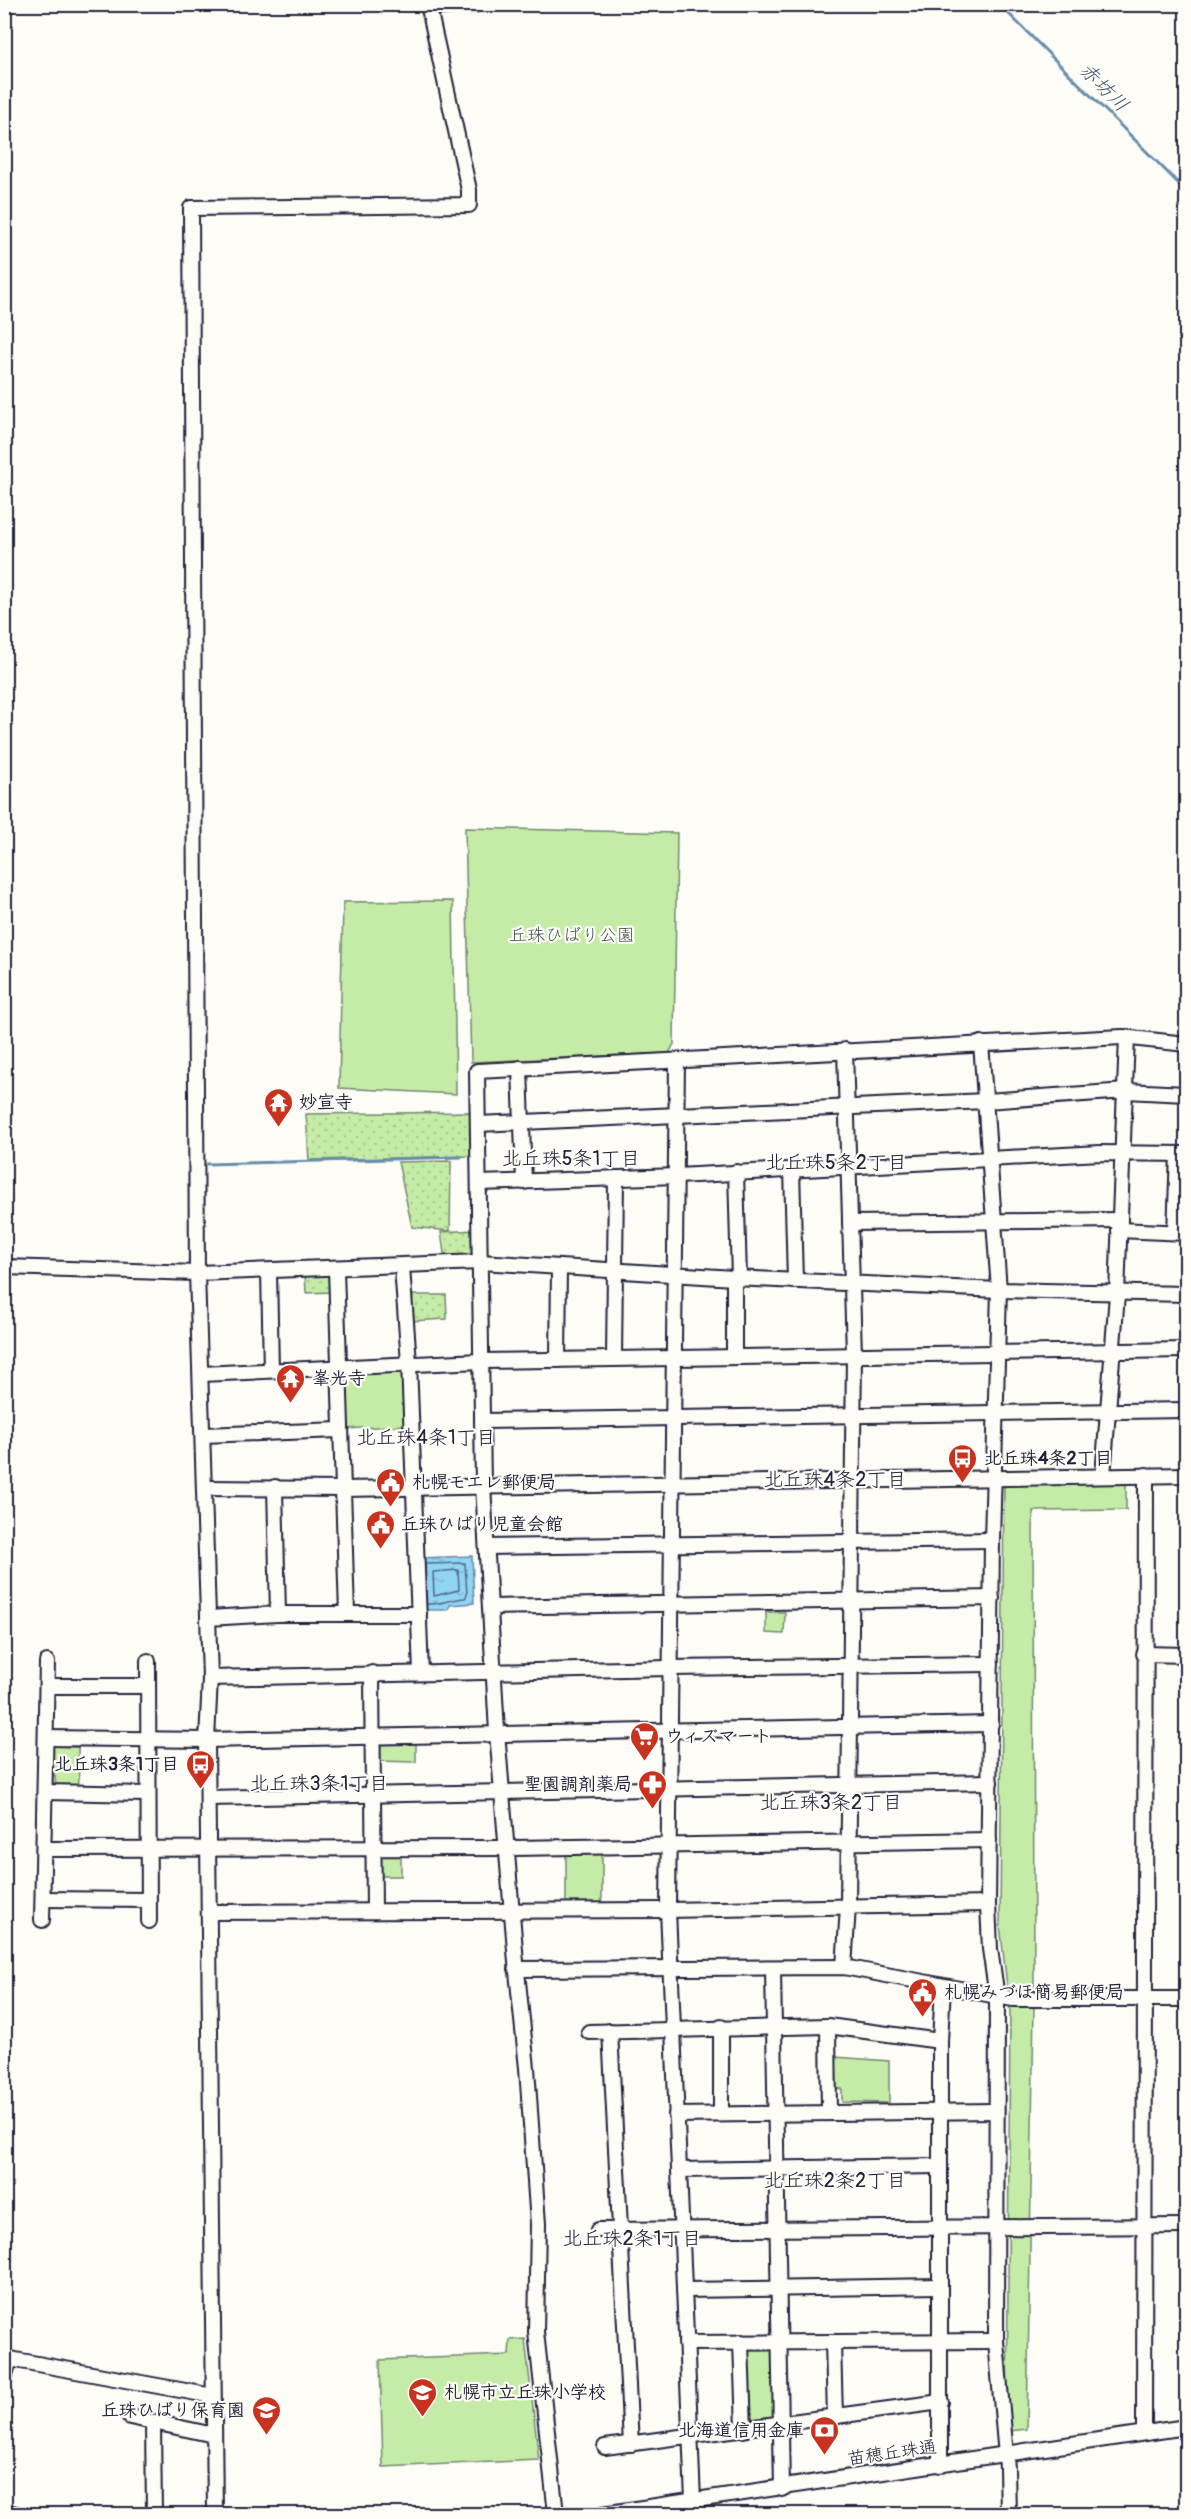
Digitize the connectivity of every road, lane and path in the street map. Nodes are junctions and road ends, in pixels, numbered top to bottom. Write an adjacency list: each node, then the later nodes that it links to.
1 (477, 4): 2 (street)
2 (429, 6): 37 (street)
3 (1127, 1037): 4 (street); 5 (street); 9 (street)
4 (981, 1043): 6 (street); 11 (street)
5 (1186, 1044)
6 (844, 1050): 7 (street); 12 (street)
7 (677, 1060): 8 (street); 13 (street)
8 (520, 1068): 14 (street); 15 (street)
9 (1126, 1091): 10 (street); 11 (street); 16 (street)
10 (1186, 1094)
11 (986, 1101): 12 (street); 18 (street)
12 (848, 1107): 13 (street); 19 (street)
13 (676, 1115): 14 (street); 22 (street)
14 (522, 1122): 15 (street); 24 (street)
15 (478, 1124): 25 (street)
16 (1123, 1153): 17 (street); 18 (street); 28 (street)
17 (1182, 1154): 29 (street)
18 (991, 1159): 19 (street); 26 (street)
19 (848, 1167): 20 (street); 27 (street)
20 (792, 1169): 21 (street); 40 (street)
21 (736, 1172): 22 (street); 39 (street)
22 (676, 1176): 23 (street); 38 (street)
23 (616, 1178): 24 (street); 36 (street)
24 (524, 1182): 25 (street)
25 (479, 1183): 30 (street)
26 (994, 1222): 27 (street); 28 (street); 42 (street)
27 (850, 1223): 41 (street)
28 (1120, 1225): 29 (street); 43 (street)
29 (1181, 1232)
30 (480, 1262): 32 (street); 33 (street); 53 (street)
31 (4, 1267): 37 (street)
32 (402, 1267): 34 (street); 54 (street)
33 (559, 1268): 36 (street); 52 (street)
34 (336, 1269): 35 (street); 55 (street)
35 (269, 1271): 37 (street); 56 (street)
36 (616, 1272): 38 (street); 51 (street)
37 (197, 1273): 57 (street)
38 (675, 1275): 39 (street); 50 (street)
39 (736, 1278): 40 (street); 49 (street)
40 (795, 1281): 41 (street)
41 (853, 1283): 42 (street); 48 (street)
42 (999, 1290): 43 (street); 47 (street)
43 (1117, 1294): 44 (street); 45 (street)
44 (1186, 1294)
45 (1113, 1350): 46 (street); 47 (street); 59 (street)
46 (1186, 1350)
47 (998, 1352): 48 (street); 60 (street)
48 (854, 1354): 49 (street); 61 (street)
49 (734, 1357): 50 (street)
50 (674, 1358): 51 (street); 62 (street)
51 (614, 1359): 52 (street)
52 (558, 1360): 53 (street)
53 (482, 1361): 54 (street); 63 (street)
54 (409, 1363): 55 (street); 74 (street)
55 (338, 1366): 56 (street); 64 (street)
56 (271, 1370): 57 (street)
57 (201, 1374): 65 (street)
58 (1186, 1410): 59 (street)
59 (1108, 1411): 60 (street); 68 (street)
60 (996, 1412): 61 (street); 69 (street)
61 (852, 1415): 62 (street); 70 (street)
62 (672, 1419): 63 (street); 71 (street)
63 (482, 1420): 72 (street)
64 (340, 1430): 65 (street); 76 (street)
65 (203, 1436): 75 (street)
66 (1146, 1475): 67 (street); 68 (street); 89 (street)
67 (1186, 1475)
68 (1103, 1476): 69 (street)
69 (993, 1478): 70 (street); 77 (street)
70 (851, 1479): 71 (street); 78 (street)
71 (671, 1482): 72 (street); 79 (street)
72 (483, 1485): 74 (street); 80 (street)
73 (275, 1487): 75 (street); 76 (street); 85 (street)
74 (414, 1487): 76 (street); 87 (street)
75 (205, 1488): 88 (street)
76 (344, 1489): 86 (street)
77 (992, 1540): 78 (street); 81 (street)
78 (851, 1542): 79 (street); 82 (street)
79 (670, 1545): 80 (street); 83 (street)
80 (487, 1547): 84 (street)
81 (992, 1598): 82 (street); 93 (street)
82 (849, 1601): 83 (street); 94 (street)
83 (670, 1604): 84 (street); 95 (street)
84 (490, 1607): 96 (street)
85 (278, 1614): 86 (street); 88 (street)
86 (347, 1614): 87 (street)
87 (419, 1614): 98 (street)
88 (208, 1618): 99 (street)
89 (1144, 1654): 90 (street); 142 (street)
90 (1186, 1655)
91 (148, 1661): 101 (street)
92 (47, 1662): 100 (street)
93 (991, 1664): 94 (street); 102 (street)
94 (850, 1665): 95 (street); 103 (street)
95 (669, 1668): 96 (street); 104 (street)
96 (494, 1672): 98 (street); 105 (street)
97 (372, 1673): 98 (street); 99 (street); 106 (street)
98 (422, 1673)
99 (210, 1678): 109 (street)
100 (47, 1686): 101 (street); 107 (street)
101 (147, 1686): 108 (street)
102 (991, 1724): 103 (street); 110 (street)
103 (849, 1725): 104 (street); 111 (street)
104 (668, 1730): 105 (street); 112 (street)
105 (497, 1732): 106 (street); 113 (street)
106 (372, 1736): 109 (street); 116 (street)
107 (46, 1738): 108 (street); 114 (street)
108 (146, 1740): 109 (street); 115 (street)
109 (207, 1740): 117 (street)
110 (990, 1782): 111 (street); 118 (street)
111 (848, 1783): 112 (street); 119 (street)
112 (668, 1790): 113 (street); 120 (street)
113 (502, 1791): 116 (street); 122 (street)
114 (45, 1792): 115 (street); 123 (street)
115 (147, 1794): 124 (street)
116 (372, 1794): 117 (street); 121 (street)
117 (208, 1798): 125 (street)
118 (989, 1840): 119 (street); 128 (street)
119 (848, 1842): 120 (street); 129 (street)
120 (667, 1846): 122 (street); 130 (street)
121 (372, 1848): 122 (street); 125 (street); 131 (street)
122 (508, 1848): 132 (street)
123 (44, 1849): 124 (street); 126 (street)
124 (148, 1851): 125 (street); 127 (street)
125 (210, 1851): 133 (street)
126 (43, 1899): 127 (street); 134 (street)
127 (148, 1900): 135 (street)
128 (988, 1904): 129 (street); 141 (street)
129 (848, 1907): 130 (street); 136 (street)
130 (668, 1910): 132 (street); 139 (street)
131 (374, 1911): 132 (street); 133 (street)
132 (513, 1911): 137 (street)
133 (211, 1912): 178 (street)
134 (42, 1920)
135 (149, 1921)
136 (844, 1967): 138 (street); 140 (street)
137 (516, 1969): 139 (street); 199 (street)
138 (773, 1969): 139 (street); 146 (street)
139 (670, 1970): 147 (street)
140 (943, 1987): 141 (street); 150 (street)
141 (997, 1997): 142 (street); 151 (street)
142 (1146, 1998): 143 (street); 162 (street)
143 (1186, 1999)
144 (828, 2026): 146 (street); 150 (street); 154 (street)
145 (721, 2027): 146 (street); 147 (street); 155 (street)
146 (773, 2027): 153 (street)
147 (673, 2028): 148 (street); 156 (street)
148 (610, 2031): 149 (street); 166 (street)
149 (589, 2032)
150 (940, 2041): 152 (street)
151 (995, 2111): 152 (street); 161 (street)
152 (940, 2112): 154 (street); 157 (street)
153 (774, 2113): 154 (street); 155 (street); 158 (street)
154 (829, 2113)
155 (721, 2114): 156 (street)
156 (676, 2115): 159 (street)
157 (939, 2166): 158 (street); 160 (street)
158 (775, 2169): 159 (street); 164 (street)
159 (679, 2170): 165 (street)
160 (939, 2226): 161 (street); 164 (street); 168 (street)
161 (996, 2226): 162 (street); 171 (street)
162 (1144, 2226): 163 (street); 186 (street)
163 (1186, 2226)
164 (777, 2227): 165 (street); 169 (street)
165 (681, 2228): 166 (street); 170 (street)
166 (622, 2229): 167 (street); 189 (street)
167 (598, 2230)
168 (940, 2286): 169 (street); 175 (street)
169 (780, 2288): 170 (street); 173 (street)
170 (684, 2290): 176 (street)
171 (996, 2341): 175 (street); 191 (street)
172 (741, 2342): 173 (street); 176 (street); 185 (street)
173 (779, 2342): 174 (street); 183 (street)
174 (833, 2342): 175 (street); 181 (street)
175 (940, 2342): 179 (street)
176 (686, 2343): 188 (street)
177 (4, 2379): 178 (street)
178 (213, 2396): 187 (street)
179 (941, 2402): 181 (street); 192 (street)
180 (130, 2417): 182 (street)
181 (835, 2417): 183 (street)
182 (153, 2422): 187 (street); 197 (street)
183 (782, 2424): 185 (street); 193 (street)
184 (1186, 2427): 186 (street, 苗穂丘珠通)
185 (744, 2430): 188 (street)
186 (1144, 2433): 191 (street, 苗穂丘珠通)
187 (214, 2435): 198 (street)
188 (690, 2437): 189 (street); 194 (street)
189 (631, 2444): 190 (street)
190 (605, 2447)
191 (1005, 2454): 192 (street, 苗穂丘珠通); 201 (street)
192 (940, 2465): 193 (street, 苗穂丘珠通)
193 (782, 2489): 194 (street, 苗穂丘珠通)
194 (693, 2500): 200 (street, 苗穂丘珠通)
195 (4, 2511): 196 (street)
196 (16, 2514)
197 (154, 2514)
198 (215, 2514)
199 (556, 2514)
200 (602, 2514)
201 (1008, 2514)

